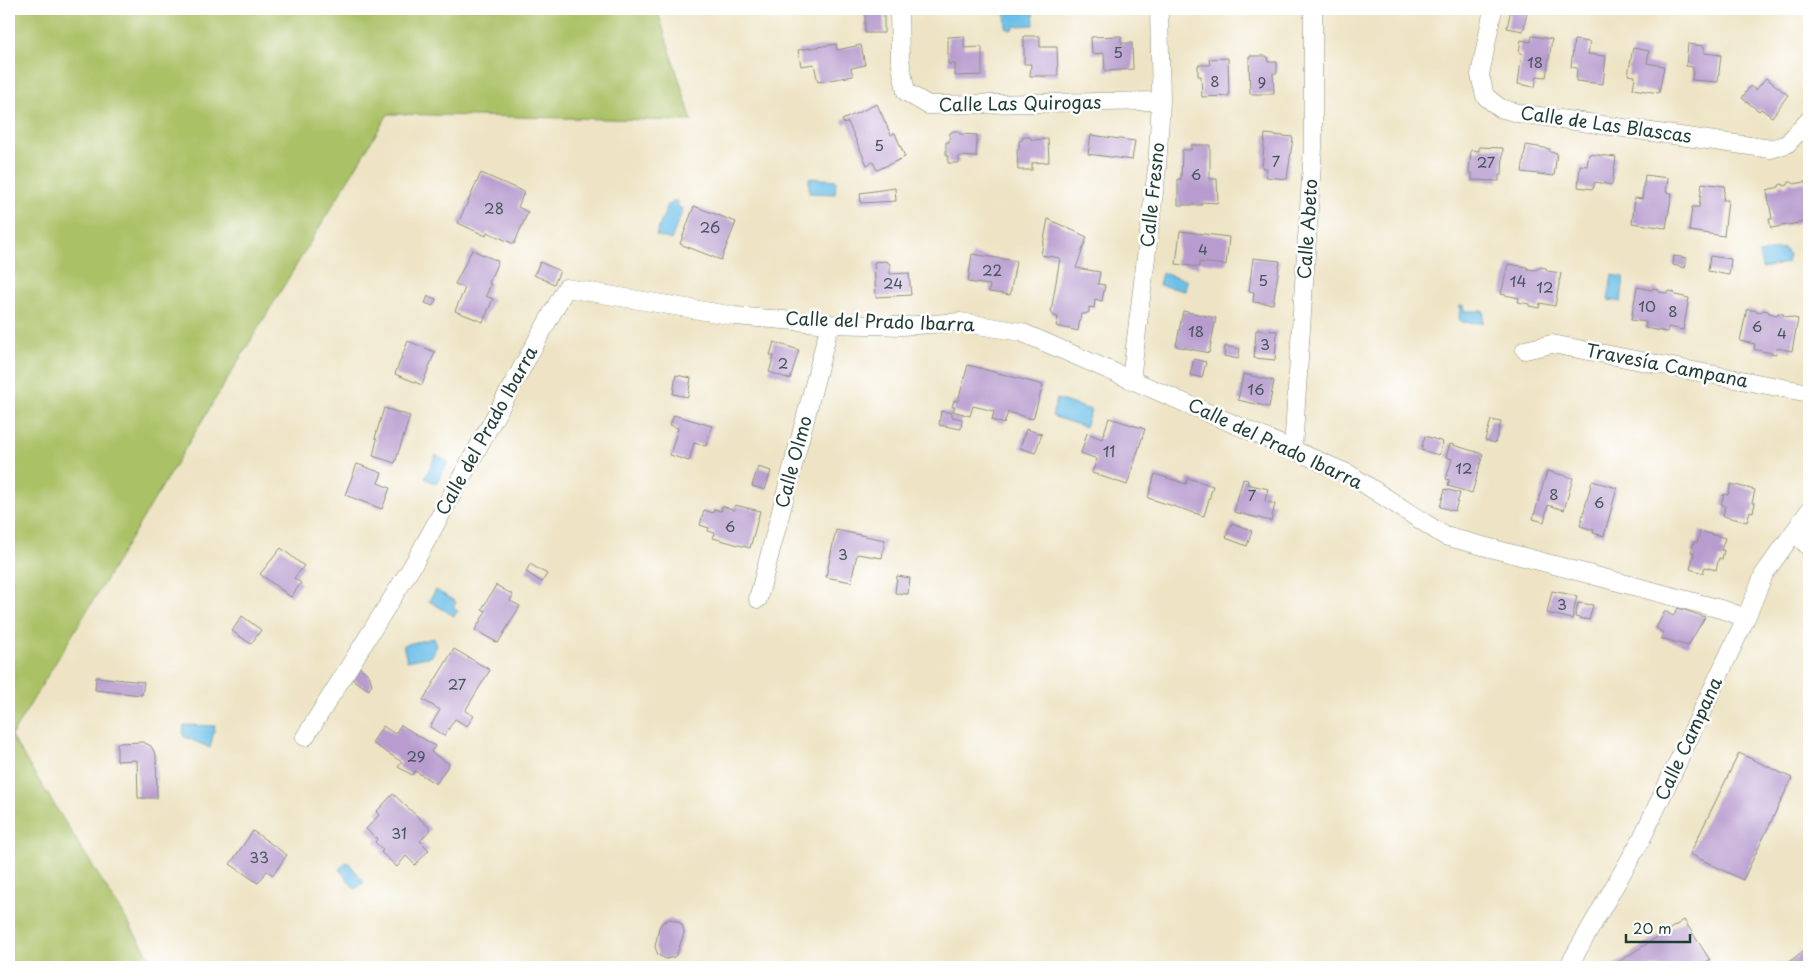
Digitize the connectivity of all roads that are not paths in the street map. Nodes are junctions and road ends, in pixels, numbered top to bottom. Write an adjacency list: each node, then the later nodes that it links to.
1 (899, 9): 5 (street, Calle Las Quirogas)
2 (1158, 9): 5 (street, Calle Fresno)
3 (1313, 9): 11 (street, Calle Abeto)
4 (1493, 9): 6 (street, Calle de Las Blascas)
5 (1161, 101): 9 (street, Calle Fresno)
6 (1809, 120)
7 (830, 324): 9 (street, Calle del Prado Ibarra); 15 (street, Calle Olmo); 17 (street, Calle del Prado Ibarra)
8 (1525, 350): 10 (street, Travesía Campana)
9 (1131, 380): 11 (street, Calle del Prado Ibarra)
10 (1809, 393)
11 (1293, 449): 16 (street, Calle del Prado Ibarra)
12 (1809, 512): 13 (street, Calle Campana)
13 (1794, 532): 14 (street); 16 (street, Calle Campana)
14 (1809, 547)
15 (758, 599)
16 (1746, 618): 18 (street, Calle Campana)
17 (306, 737)
18 (1568, 967)

